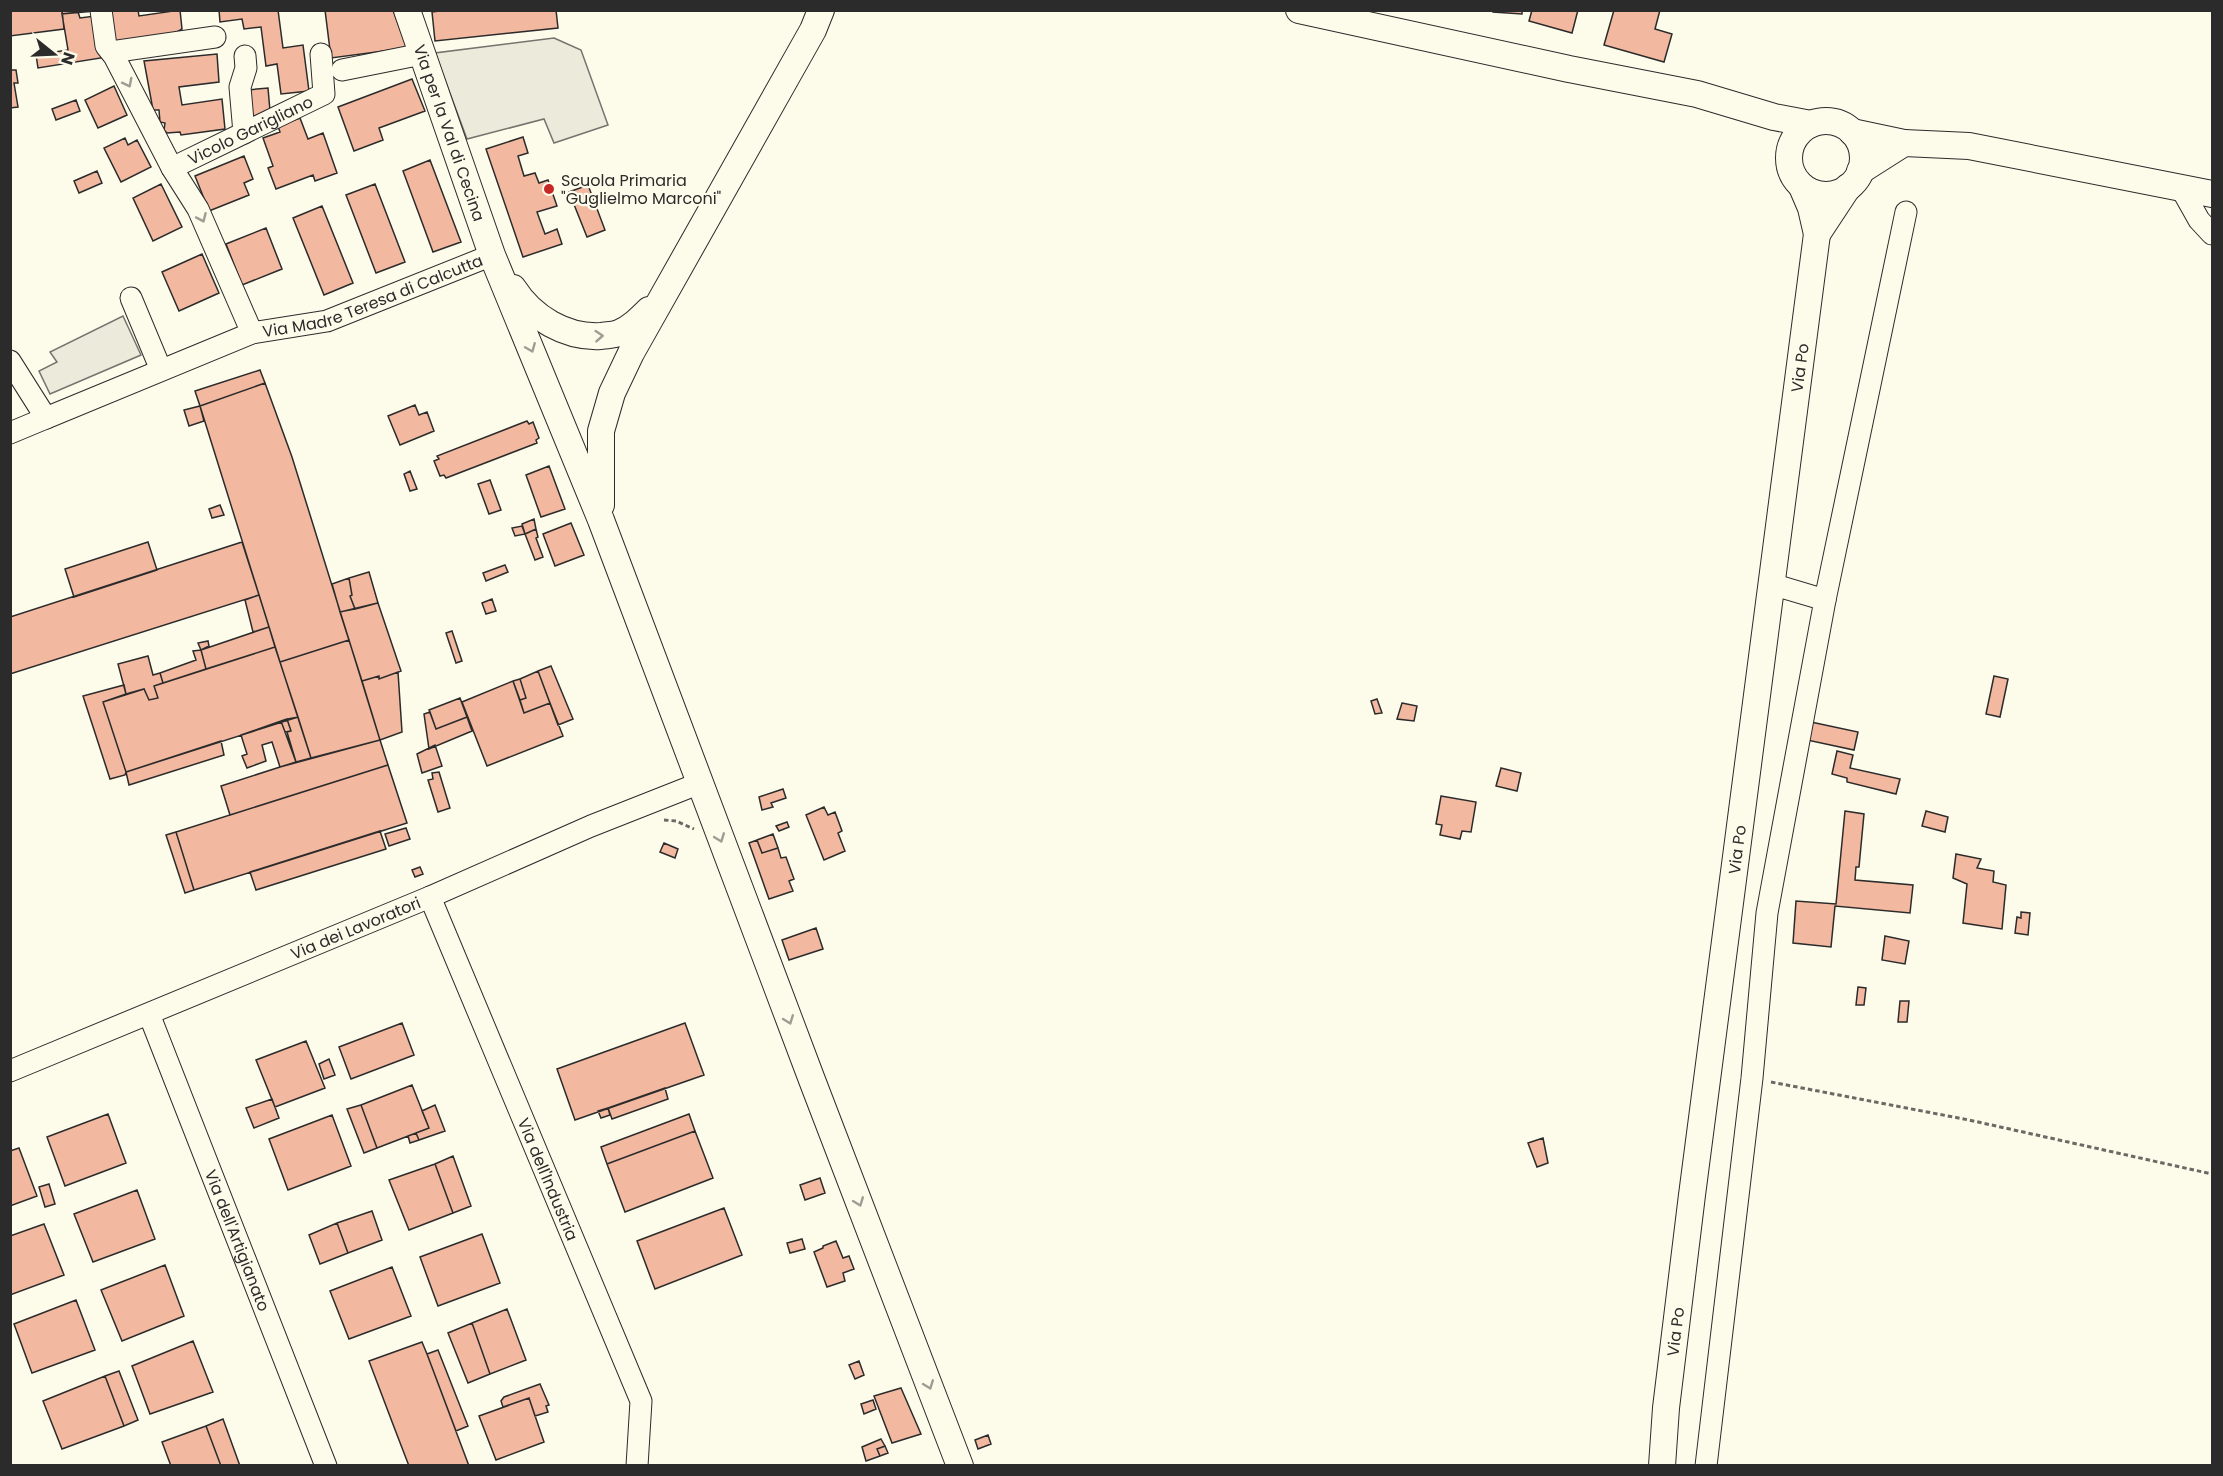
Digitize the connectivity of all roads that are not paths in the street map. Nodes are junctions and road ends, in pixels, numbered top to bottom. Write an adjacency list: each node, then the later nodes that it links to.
1 (101, 10): 7 (street)
2 (406, 10): 9 (main road, Via per la Val di Cecina)
3 (835, 10): 5 (main road)
4 (1309, 12): 12 (main road)
5 (817, 20): 28 (main road)
6 (214, 36): 7 (street)
7 (111, 52): 18 (street, one-way to 18)
8 (321, 54): 15 (street, Vicolo Garigliano)
9 (422, 54): 11 (street); 26 (main road, Via per la Val di Cecina)
10 (246, 56): 15 (street)
11 (342, 70)
12 (1734, 104): 13 (main road); 17 (main road)
13 (1811, 124): 14 (main road); 17 (main road)
14 (1852, 132): 16 (main road); 19 (main road)
15 (244, 133): 18 (street, Vicolo Garigliano)
16 (1904, 142): 19 (main road); 21 (main road)
17 (1789, 163): 20 (main road)
18 (172, 168): 29 (street, one-way to 29)
19 (1854, 179): 20 (main road); 24 (main road, Via Po)
20 (1802, 187): 24 (main road, Via Po)
21 (2181, 188): 22 (main road); 25 (street)
22 (2212, 194)
23 (1906, 212): 36 (street)
24 (1817, 234): 35 (main road, Via Po)
25 (2212, 234)
26 (492, 255): 28 (main road, one-way to 28); 29 (street, Via Madre Teresa di Calcutta); 34 (main road, one-way to 34)
27 (131, 298): 31 (street)
28 (662, 298): 34 (main road)
29 (252, 333): 31 (street, Via Madre Teresa di Calcutta)
30 (10, 361): 32 (street)
31 (161, 370): 32 (street, Via Madre Teresa di Calcutta)
32 (46, 418): 33 (street, Via Madre Teresa di Calcutta)
33 (10, 434)
34 (601, 520): 37 (main road)
35 (1771, 584): 36 (street); 44 (main road, Via Po)
36 (1825, 600): 45 (street)
37 (700, 783): 38 (street, Via dei Lavoratori); 43 (main road, one-way to 43)
38 (430, 897): 39 (street, Via dei Lavoratori); 42 (street, Via dell'Industria)
39 (149, 1014): 40 (street, Via dei Lavoratori); 41 (street, Via dell'Artigianato)
40 (10, 1071)
41 (326, 1466)
42 (637, 1466)
43 (960, 1466)
44 (1662, 1466)
45 (1706, 1466)

